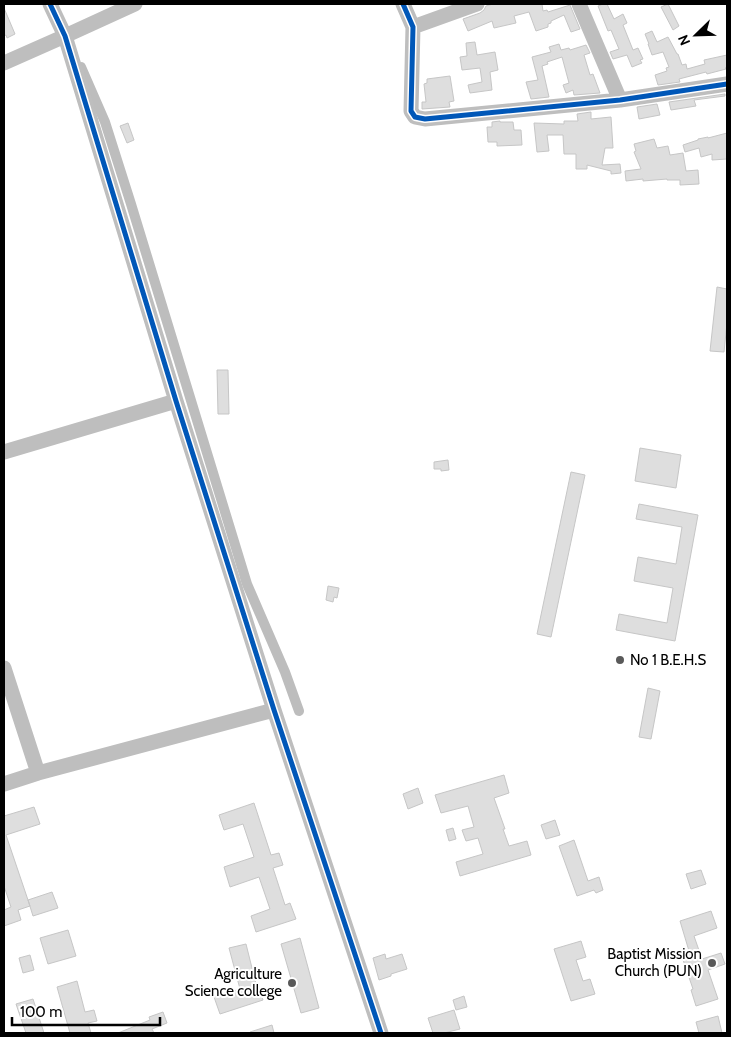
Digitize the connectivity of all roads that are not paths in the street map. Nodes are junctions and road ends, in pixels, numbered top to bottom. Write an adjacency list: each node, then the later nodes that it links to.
1 (50, 4): 7 (street)
2 (134, 4): 7 (street)
3 (403, 4): 6 (street)
4 (477, 4): 6 (street)
5 (579, 4): 10 (street)
6 (413, 27): 10 (street)
7 (65, 36): 8 (street); 11 (street)
8 (4, 63)
9 (727, 84): 10 (street)
10 (620, 100)
11 (176, 401): 12 (street); 14 (street)
12 (4, 452)
13 (4, 668): 15 (street)
14 (274, 710): 15 (street); 17 (street)
15 (38, 773): 16 (street)
16 (4, 784)
17 (381, 1033)

